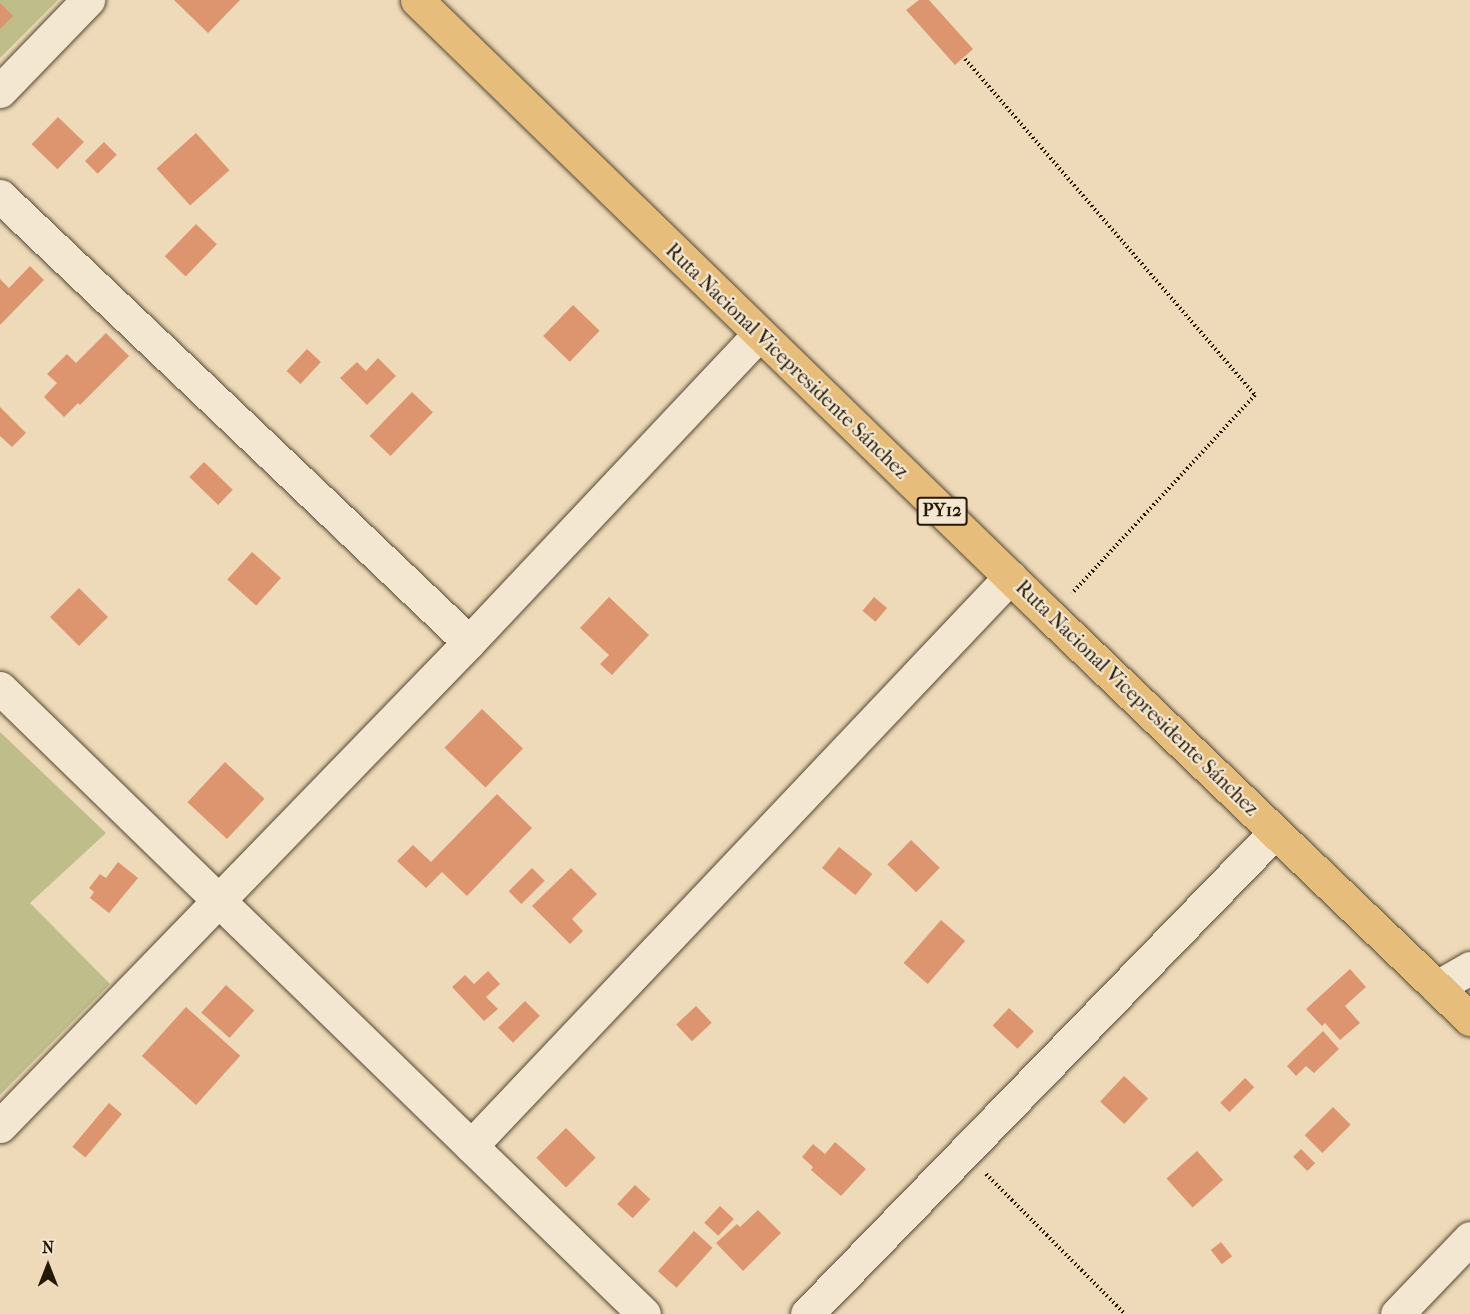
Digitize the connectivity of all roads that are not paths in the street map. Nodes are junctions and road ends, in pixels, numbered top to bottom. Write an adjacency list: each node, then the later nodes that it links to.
1 (88, 0): 3 (street)
2 (417, 0): 5 (highway, Ruta Nacional Vicepresidente Sánchez / PY12)
3 (0, 91)
4 (0, 196): 7 (street)
5 (759, 334): 6 (highway, Ruta Nacional Vicepresidente Sánchez / PY12); 7 (street)
6 (1010, 577): 9 (highway, Ruta Nacional Vicepresidente Sánchez / PY12); 15 (street)
7 (469, 642): 10 (street)
8 (0, 688): 10 (street)
9 (1275, 832): 12 (highway, Ruta Nacional Vicepresidente Sánchez / PY12); 18 (street)
10 (218, 901): 14 (street); 15 (street)
11 (1470, 968): 12 (street)
12 (1437, 987): 13 (highway, Ruta Nacional Vicepresidente Sánchez / PY12)
13 (1470, 1020)
14 (0, 1126)
15 (471, 1146): 17 (street)
16 (1470, 1238): 19 (street)
17 (644, 1314)
18 (807, 1314)
19 (1397, 1314)

